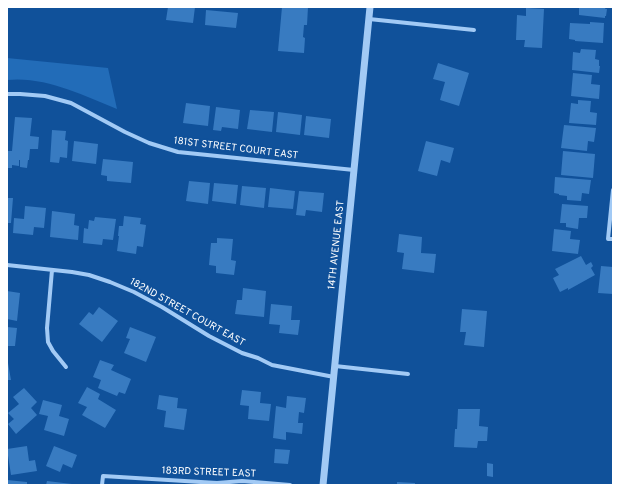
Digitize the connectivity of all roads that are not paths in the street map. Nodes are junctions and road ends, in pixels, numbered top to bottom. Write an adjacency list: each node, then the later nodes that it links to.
1 (370, 7): 2 (street, 14TH AVENUE EAST)
2 (369, 18): 3 (street); 5 (street, 14TH AVENUE EAST)
3 (474, 30)
4 (7, 94): 5 (street, 181ST STREET COURT EAST)
5 (354, 170): 10 (street, 14TH AVENUE EAST)
6 (613, 190): 7 (street)
7 (611, 239)
8 (7, 266): 9 (street, 182ND STREET COURT EAST)
9 (52, 270): 11 (street); 13 (street, 182ND STREET COURT EAST)
10 (335, 366): 12 (street); 13 (street, 14TH AVENUE EAST)
11 (66, 367)
12 (408, 374)
13 (334, 377): 16 (street, 14TH AVENUE EAST)
14 (102, 485): 15 (street, 183RD STREET EAST)
15 (290, 485)
16 (323, 485)

